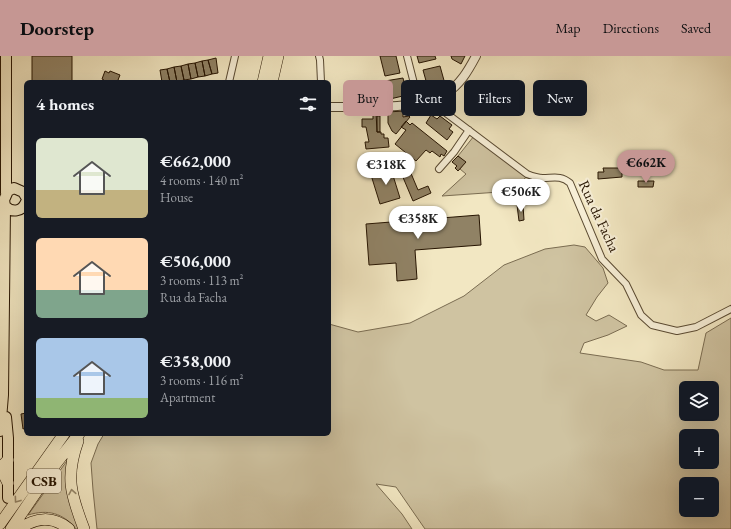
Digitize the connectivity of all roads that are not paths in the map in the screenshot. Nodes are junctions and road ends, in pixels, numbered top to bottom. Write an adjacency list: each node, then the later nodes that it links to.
1 (6, 56): 19 (main road)
2 (235, 56): 8 (street)
3 (269, 56): 9 (highway)
4 (278, 56): 10 (highway)
5 (319, 56): 11 (street)
6 (407, 56): 12 (street)
7 (476, 56): 13 (street)
8 (229, 80)
9 (263, 80)
10 (272, 80)
11 (321, 80)
12 (413, 80)
13 (456, 86)
14 (401, 105): 15 (street)
15 (331, 107)
16 (450, 116): 17 (street, Rua da Facha)
17 (469, 130): 18 (street); 24 (street, Rua da Facha)
18 (439, 168)
19 (19, 192): 20 (main road)
20 (5, 206): 22 (main road); 23 (main road)
21 (24, 206): 22 (main road)
22 (16, 211): 23 (main road)
23 (5, 229): 25 (main road)
24 (731, 309)
25 (2, 370): 26 (main road)
26 (3, 395): 27 (main road); 31 (main road)
27 (0, 431)
28 (63, 436): 34 (highway, CSB, one-way to 34)
29 (78, 436): 35 (highway, CSB)
30 (79, 436): 38 (highway, one-way to 30)
31 (3, 466): 32 (highway)
32 (8, 483): 33 (main road)
33 (8, 498)
34 (1, 522)
35 (11, 529)
36 (18, 529): 37 (highway)
37 (69, 529)
38 (84, 529)

